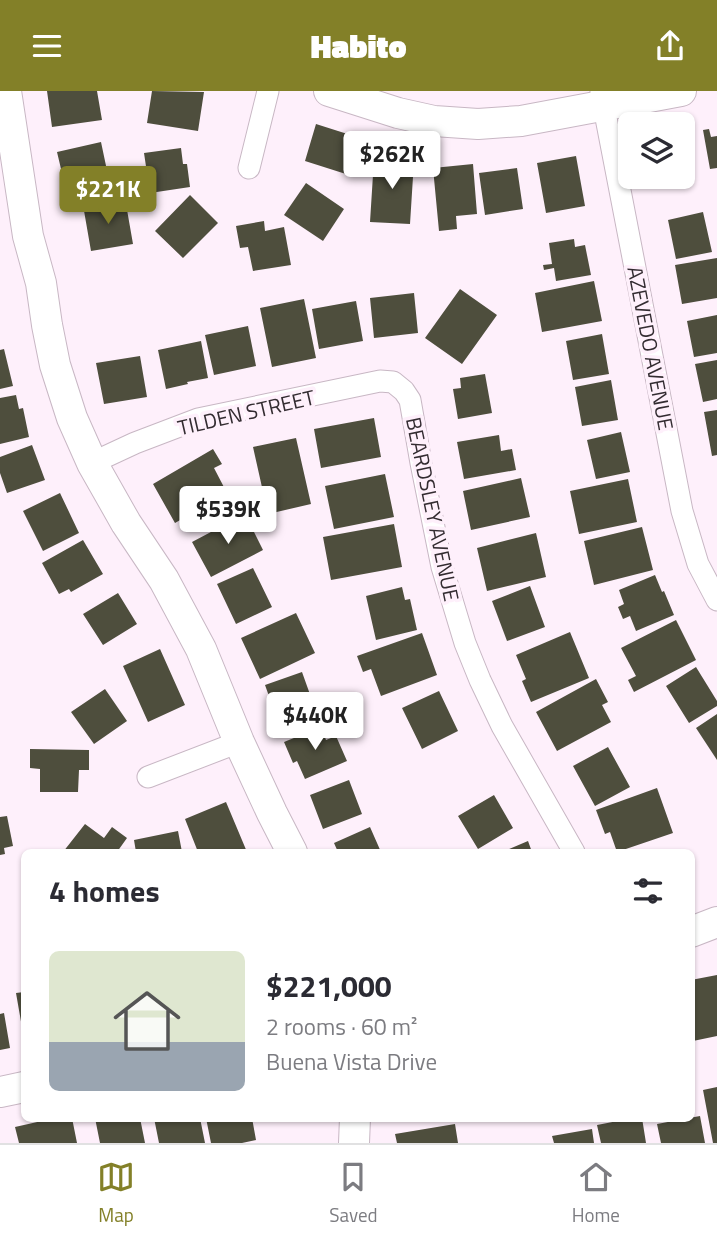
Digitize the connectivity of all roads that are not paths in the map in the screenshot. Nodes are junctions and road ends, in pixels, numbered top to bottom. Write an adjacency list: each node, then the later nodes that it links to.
1 (6, 91): 8 (street)
2 (268, 91): 6 (street)
3 (329, 91): 5 (street)
4 (681, 91): 5 (street)
5 (602, 99): 9 (street, AZEVEDO AVENUE)
6 (249, 168)
7 (404, 391): 8 (street, TILDEN STREET); 13 (street, BEARDSLEY AVENUE)
8 (92, 463): 10 (street)
9 (717, 600)
10 (239, 742): 11 (street); 12 (street)
11 (148, 777)
12 (290, 849)
13 (572, 849)
14 (717, 922): 15 (street)
15 (695, 930)
16 (21, 1088): 17 (street)
17 (0, 1092)
18 (355, 1122): 19 (street)
19 (355, 1143)

